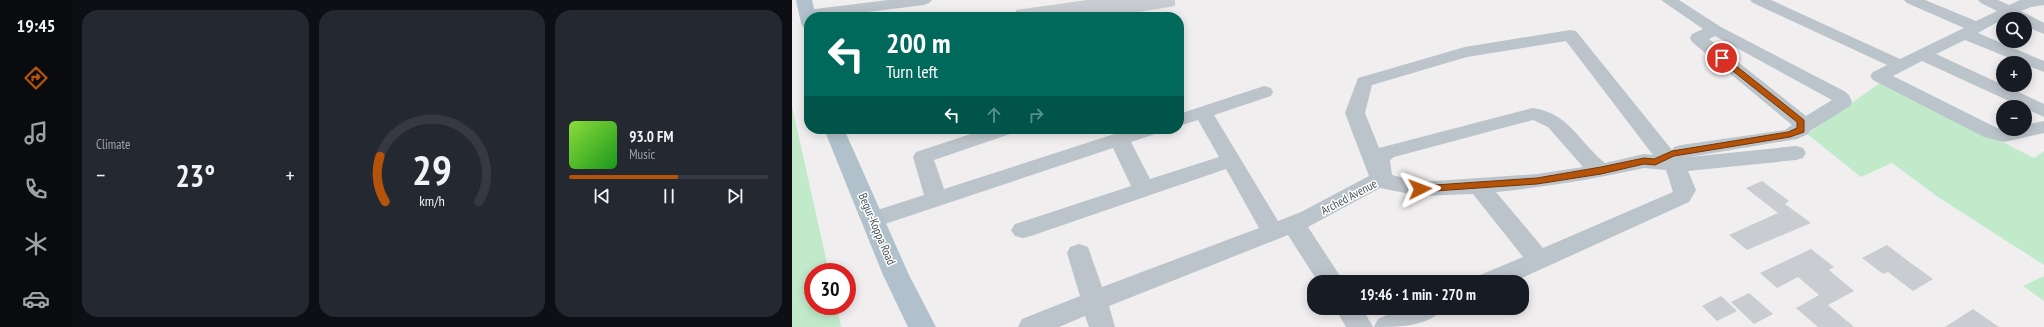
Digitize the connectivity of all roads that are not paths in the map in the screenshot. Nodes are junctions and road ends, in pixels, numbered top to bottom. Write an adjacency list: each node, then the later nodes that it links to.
1 (924, 0): 8 (street)
2 (1669, 0): 10 (street)
3 (1758, 0): 13 (street)
4 (1912, 0): 11 (street)
5 (1986, 0): 7 (street)
6 (2032, 1): 7 (street)
7 (2010, 11): 9 (street); 11 (street)
8 (816, 12)
9 (2044, 29)
10 (1715, 30): 20 (street); 20 (street, Arched Avenue)
11 (1970, 30): 12 (street); 14 (street)
12 (1921, 54): 13 (street); 16 (street)
13 (1900, 65): 19 (street)
14 (2044, 67)
15 (1264, 92): 17 (street)
16 (2044, 111)
17 (1202, 112): 18 (street); 26 (street)
18 (1184, 118)
19 (2044, 127)
20 (1801, 130): 27 (street, Arched Avenue)
21 (836, 134): 33 (main road, Begur-Koppa Road)
22 (991, 134): 32 (street)
23 (1136, 134): 24 (street)
24 (1119, 140): 31 (street); 32 (street)
25 (1796, 153): 27 (street)
26 (1231, 160): 31 (street); 34 (street)
27 (1665, 161): 28 (street, Arched Avenue); 29 (street); 37 (street)
28 (1601, 170): 29 (street); 30 (street, Arched Avenue)
29 (1382, 180): 30 (street, Arched Avenue); 34 (street, Arched Avenue)
30 (1479, 186): 37 (street)
31 (1144, 189): 35 (street)
32 (936, 199): 33 (street)
33 (873, 220): 43 (main road, Begur-Koppa Road)
34 (1284, 228): 38 (street); 40 (street, Arched Avenue)
35 (1023, 230)
36 (1079, 253): 40 (street)
37 (1538, 260): 39 (street)
38 (1325, 275)
39 (1505, 275)
40 (1094, 300): 44 (street, Arched Avenue); 45 (street)
41 (1352, 315): 46 (street)
42 (1414, 315): 47 (street)
43 (922, 327)
44 (1031, 327)
45 (1102, 327)
46 (1360, 327)
47 (1387, 327)

